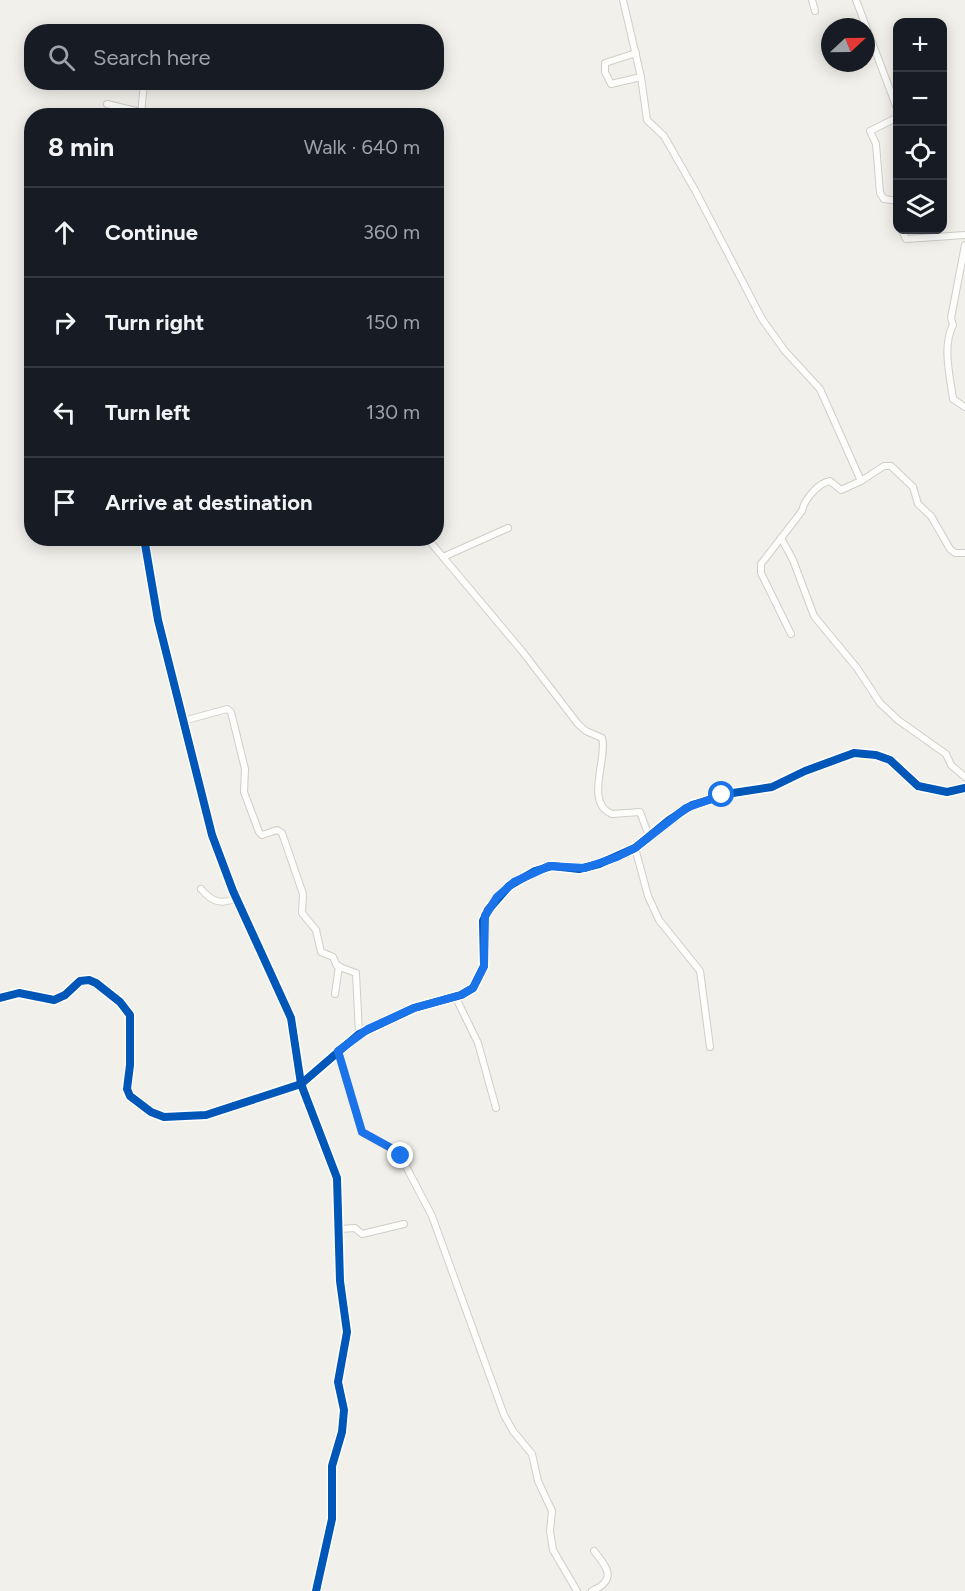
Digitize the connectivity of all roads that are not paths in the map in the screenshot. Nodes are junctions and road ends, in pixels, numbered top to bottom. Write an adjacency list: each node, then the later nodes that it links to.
1 (623, 0): 5 (street)
2 (812, 0): 4 (street)
3 (856, 0): 8 (street)
4 (815, 11)
5 (636, 53): 6 (street); 6 (street)
6 (641, 77): 18 (street)
7 (143, 90): 11 (street)
8 (893, 100)
9 (107, 104): 10 (street)
10 (121, 108)
11 (142, 108)
12 (893, 119): 13 (street)
13 (893, 200)
14 (904, 234): 15 (street)
15 (965, 235)
16 (965, 245): 17 (street)
17 (965, 407)
18 (861, 481): 20 (street); 23 (street)
19 (508, 528): 24 (street)
20 (781, 538): 25 (street); 27 (street)
21 (145, 546): 26 (street)
22 (434, 546): 24 (street)
23 (965, 553)
24 (443, 557): 29 (street)
25 (791, 634)
26 (183, 721): 32 (street); 33 (street)
27 (965, 777)
28 (965, 788): 29 (street)
29 (649, 836): 30 (street)
30 (635, 848): 35 (street); 38 (street)
31 (201, 889): 32 (street)
32 (236, 898): 40 (street)
33 (339, 966): 34 (street); 37 (street)
34 (335, 994)
35 (455, 996): 37 (street); 41 (street)
36 (0, 998): 40 (street)
37 (359, 1034): 39 (street)
38 (710, 1047)
39 (338, 1051): 40 (street); 46 (street)
40 (301, 1084): 43 (street)
41 (496, 1108)
42 (404, 1224): 43 (street)
43 (339, 1229): 45 (street)
44 (594, 1551): 47 (street)
45 (316, 1591)
46 (577, 1591)
47 (592, 1591)

